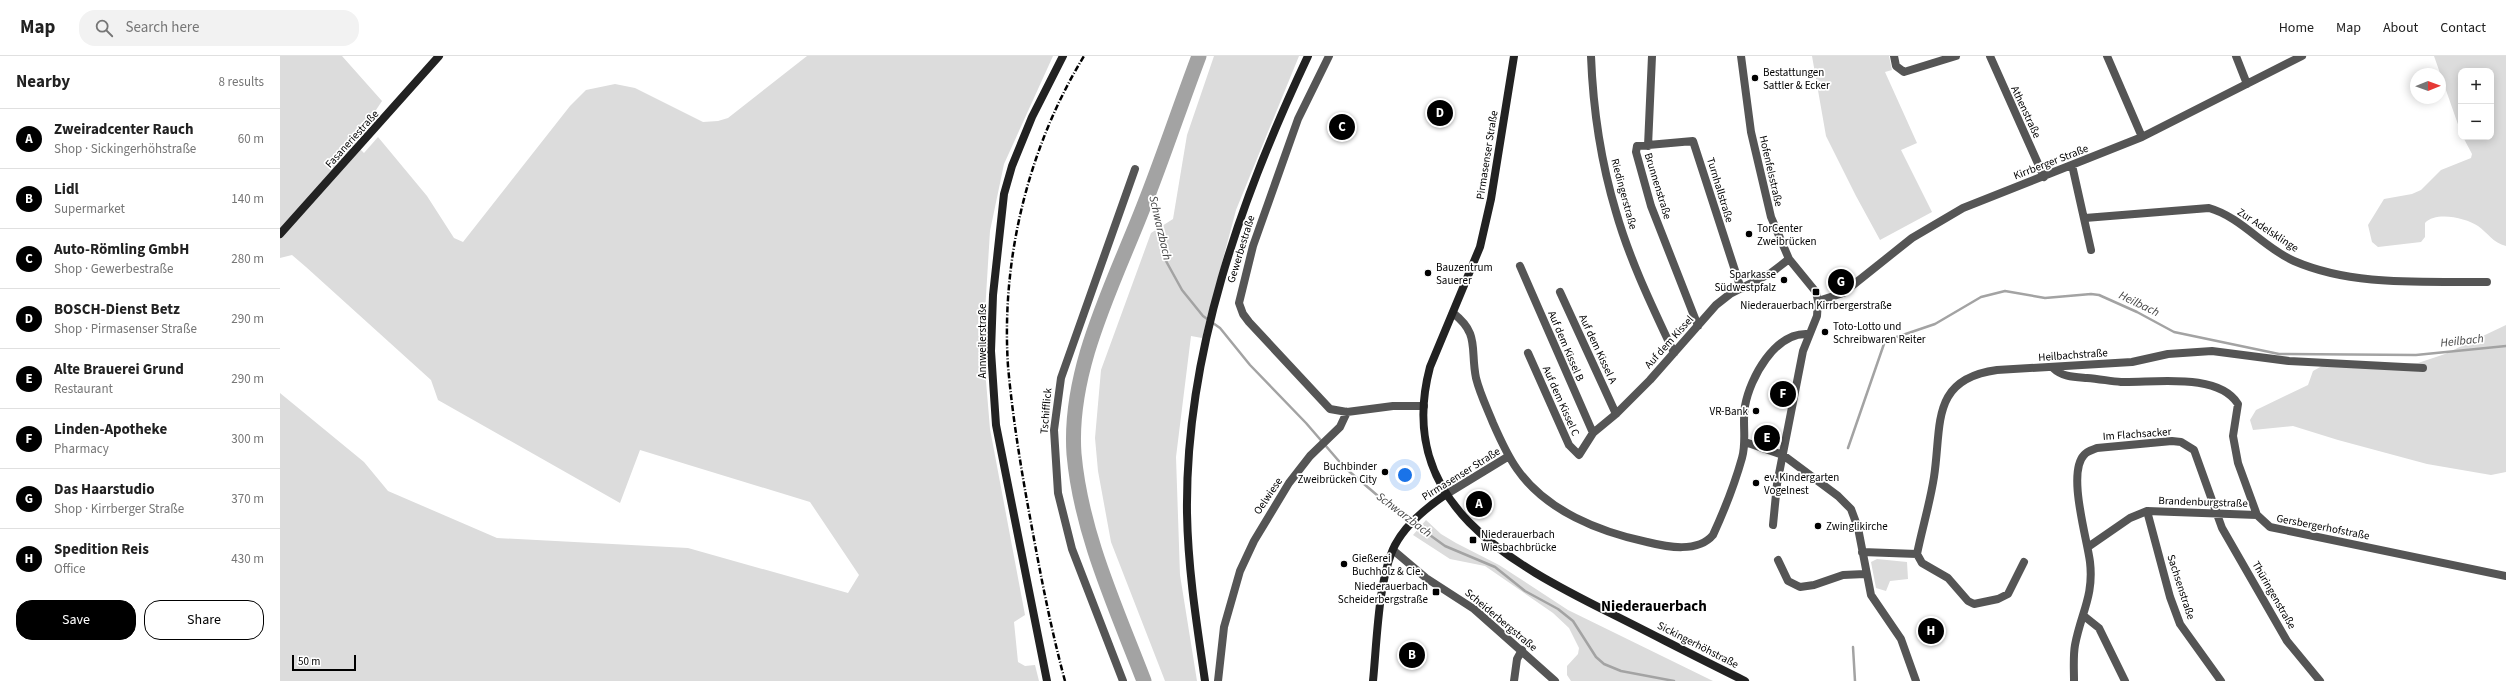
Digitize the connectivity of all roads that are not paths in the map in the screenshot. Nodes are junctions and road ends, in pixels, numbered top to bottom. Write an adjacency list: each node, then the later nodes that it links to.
1 (439, 56): 22 (main road, Fasaneriestraße)
2 (1063, 56): 60 (main road, Annweilerstraße)
3 (1308, 56): 62 (main road)
4 (1329, 56): 38 (street, Gewerbestraße)
5 (1514, 56): 30 (main road, Pirmasenser Straße)
6 (1591, 56): 34 (street, Riedingerstraße)
7 (1652, 56): 17 (street, Brunnenstraße)
8 (1741, 56): 24 (street, Hofenfelsstraße)
9 (1894, 56): 10 (street)
10 (1956, 56)
11 (1991, 56): 20 (street, Athenstraße)
12 (2107, 56): 16 (street)
13 (2236, 56): 15 (street)
14 (2302, 56): 15 (street, Kirrberger Straße)
15 (2247, 84): 16 (street, Kirrberger Straße)
16 (2142, 137): 18 (street, Kirrberger Straße)
17 (1648, 146): 27 (street, Turnhallstraße); 31 (street, Brunnenstraße)
18 (2072, 166): 20 (street, Kirrberger Straße); 21 (street)
19 (1135, 169): 61 (street, Tschifflick)
20 (2044, 177): 29 (street, Kirrberger Straße)
21 (2085, 218): 23 (street); 26 (street, Zur Adelsklinge)
22 (280, 234)
23 (2091, 250)
24 (1789, 259): 27 (street, Auf dem Kissel); 29 (street, Hofenfelsstraße)
25 (1520, 266): 40 (street, Auf dem Kissel B)
26 (2487, 282)
27 (1741, 289): 31 (street, Auf dem Kissel)
28 (1560, 292): 39 (street, Auf dem Kissel A)
29 (1818, 301): 32 (street)
30 (1453, 312): 37 (main road, Sickingerhöhstraße); 44 (street, Pirmasenser Straße)
31 (1698, 326): 34 (street, Auf dem Kissel)
32 (1808, 334): 41 (street); 43 (street)
33 (1528, 353): 42 (street, Auf dem Kissel C)
34 (1674, 353): 39 (street, Auf dem Kissel)
35 (2053, 368): 36 (street, Heilbachstraße); 48 (street); 53 (street, Heilbachstraße)
36 (2423, 368)
37 (1424, 406): 38 (street); 45 (main road, Sickingerhöhstraße)
38 (1347, 412): 63 (street, Oelwiese)
39 (1616, 414): 40 (street, Auf dem Kissel)
40 (1593, 433): 42 (street, Auf dem Kissel)
41 (1745, 442): 43 (street); 44 (street)
42 (1579, 455)
43 (1783, 455): 49 (street); 52 (street)
44 (1509, 456): 45 (street, Pirmasenser Straße)
45 (1445, 495): 51 (main road, Pirmasenser Straße); 67 (main road, Sickingerhöhstraße)
46 (2147, 512): 47 (street, Brandenburgstraße); 50 (street, Brandenburgstraße); 71 (street, Sachsenstraße)
47 (2216, 515): 48 (street, Brandenburgstraße); 50 (street, Im Flachsacker); 72 (street, Thüringenstraße)
48 (2256, 515): 57 (street, Gersbergerhofstraße)
49 (1773, 525)
50 (2088, 546): 58 (street, Im Flachsacker)
51 (1393, 550): 59 (street, Scheiderbergstraße); 64 (main road, Pirmasenser Straße)
52 (1862, 552): 53 (street); 56 (street)
53 (1917, 554): 55 (street)
54 (1778, 560): 56 (street)
55 (2024, 562)
56 (1865, 574): 68 (street)
57 (2506, 576)
58 (2084, 616): 69 (street, Im Flachsacker); 70 (street)
59 (1522, 650): 65 (street); 66 (street, Scheiderbergstraße)
60 (1047, 681)
61 (1123, 681)
62 (1206, 681)
63 (1218, 681)
64 (1373, 681)
65 (1514, 681)
66 (1555, 681)
67 (1745, 681)
68 (1916, 681)
69 (2074, 681)
70 (2125, 681)
71 (2221, 681)
72 (2320, 681)

